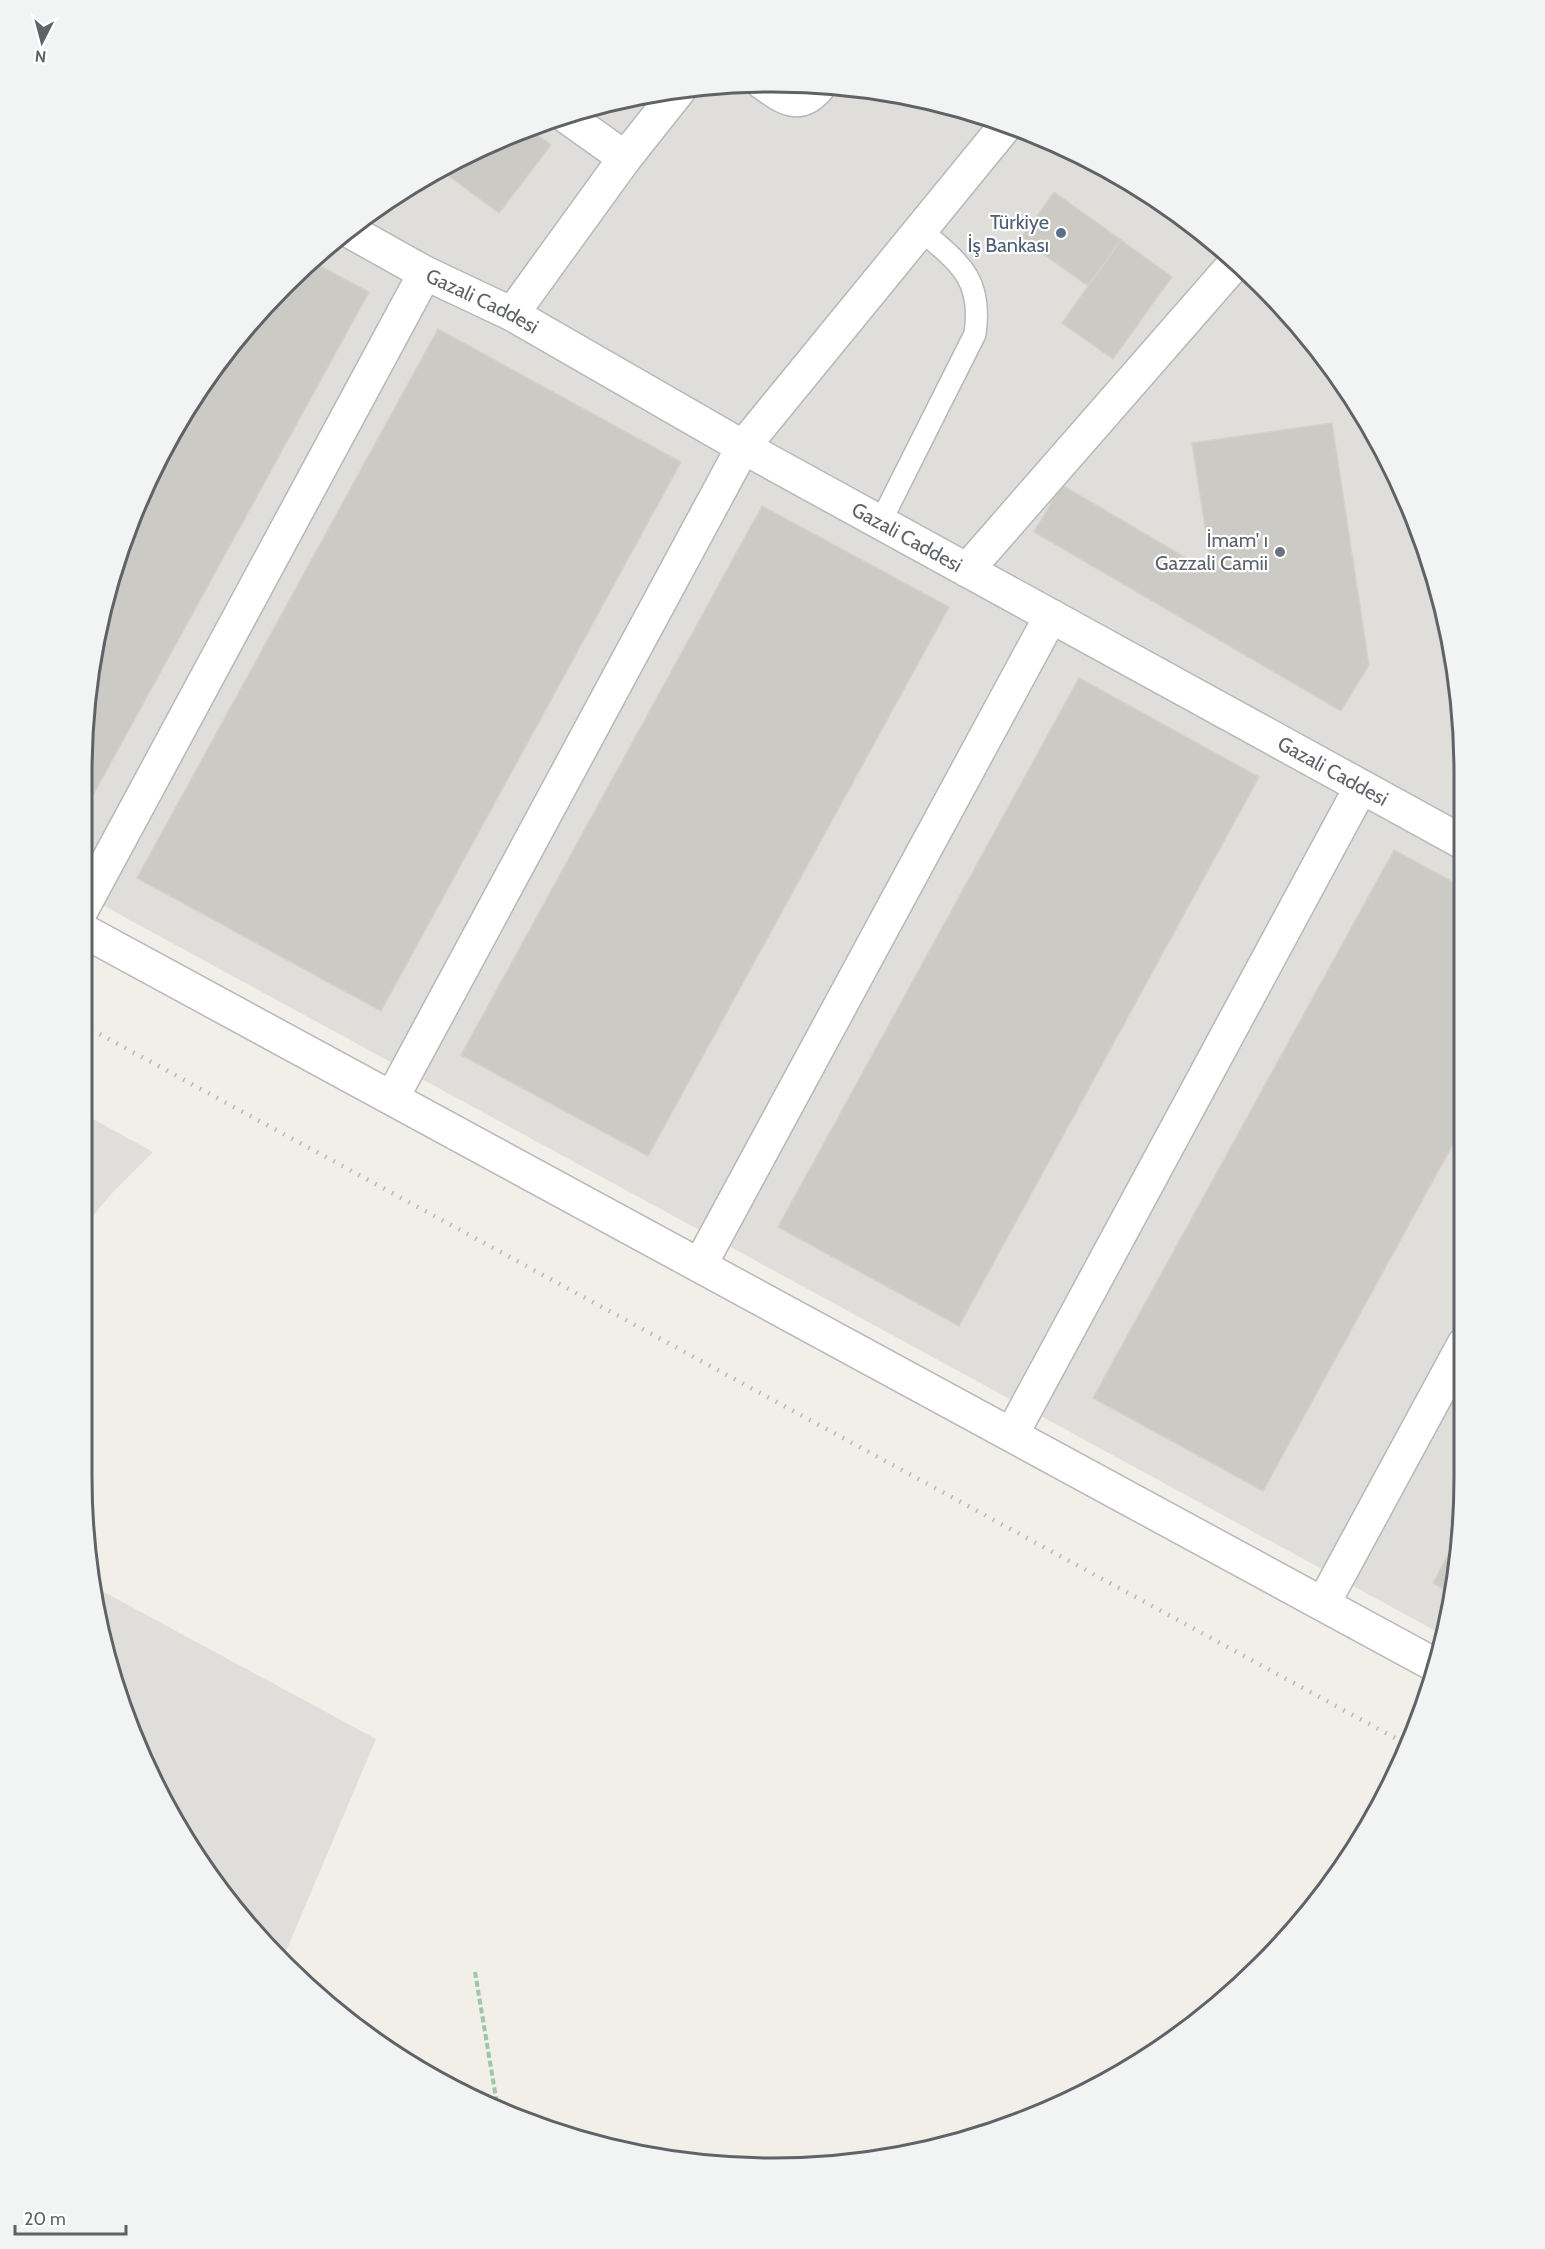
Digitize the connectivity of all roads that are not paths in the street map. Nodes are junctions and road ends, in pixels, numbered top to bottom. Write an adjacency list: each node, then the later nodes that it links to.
1 (777, 92): 2 (street)
2 (813, 93)
3 (672, 99): 6 (street)
4 (574, 122): 6 (street)
5 (1001, 132): 7 (street)
6 (625, 158): 11 (street)
7 (921, 230): 12 (street); 13 (lane)
8 (355, 234): 10 (street, Gazali Caddesi)
9 (1231, 268): 14 (street)
10 (425, 273): 11 (street, Gazali Caddesi); 18 (street)
11 (512, 314): 12 (street, Gazali Caddesi)
12 (743, 447): 13 (street, Gazali Caddesi); 20 (street)
13 (880, 523): 14 (street, Gazali Caddesi)
14 (968, 570): 15 (street, Gazali Caddesi)
15 (1051, 616): 16 (street, Gazali Caddesi); 21 (street)
16 (1361, 787): 17 (street, Gazali Caddesi); 23 (street)
17 (1454, 838)
18 (92, 890)
19 (92, 935): 20 (street)
20 (392, 1098): 21 (street)
21 (700, 1265): 23 (street)
22 (1454, 1362): 24 (street)
23 (1012, 1434): 24 (street)
24 (1323, 1604): 25 (street)
25 (1428, 1661)

